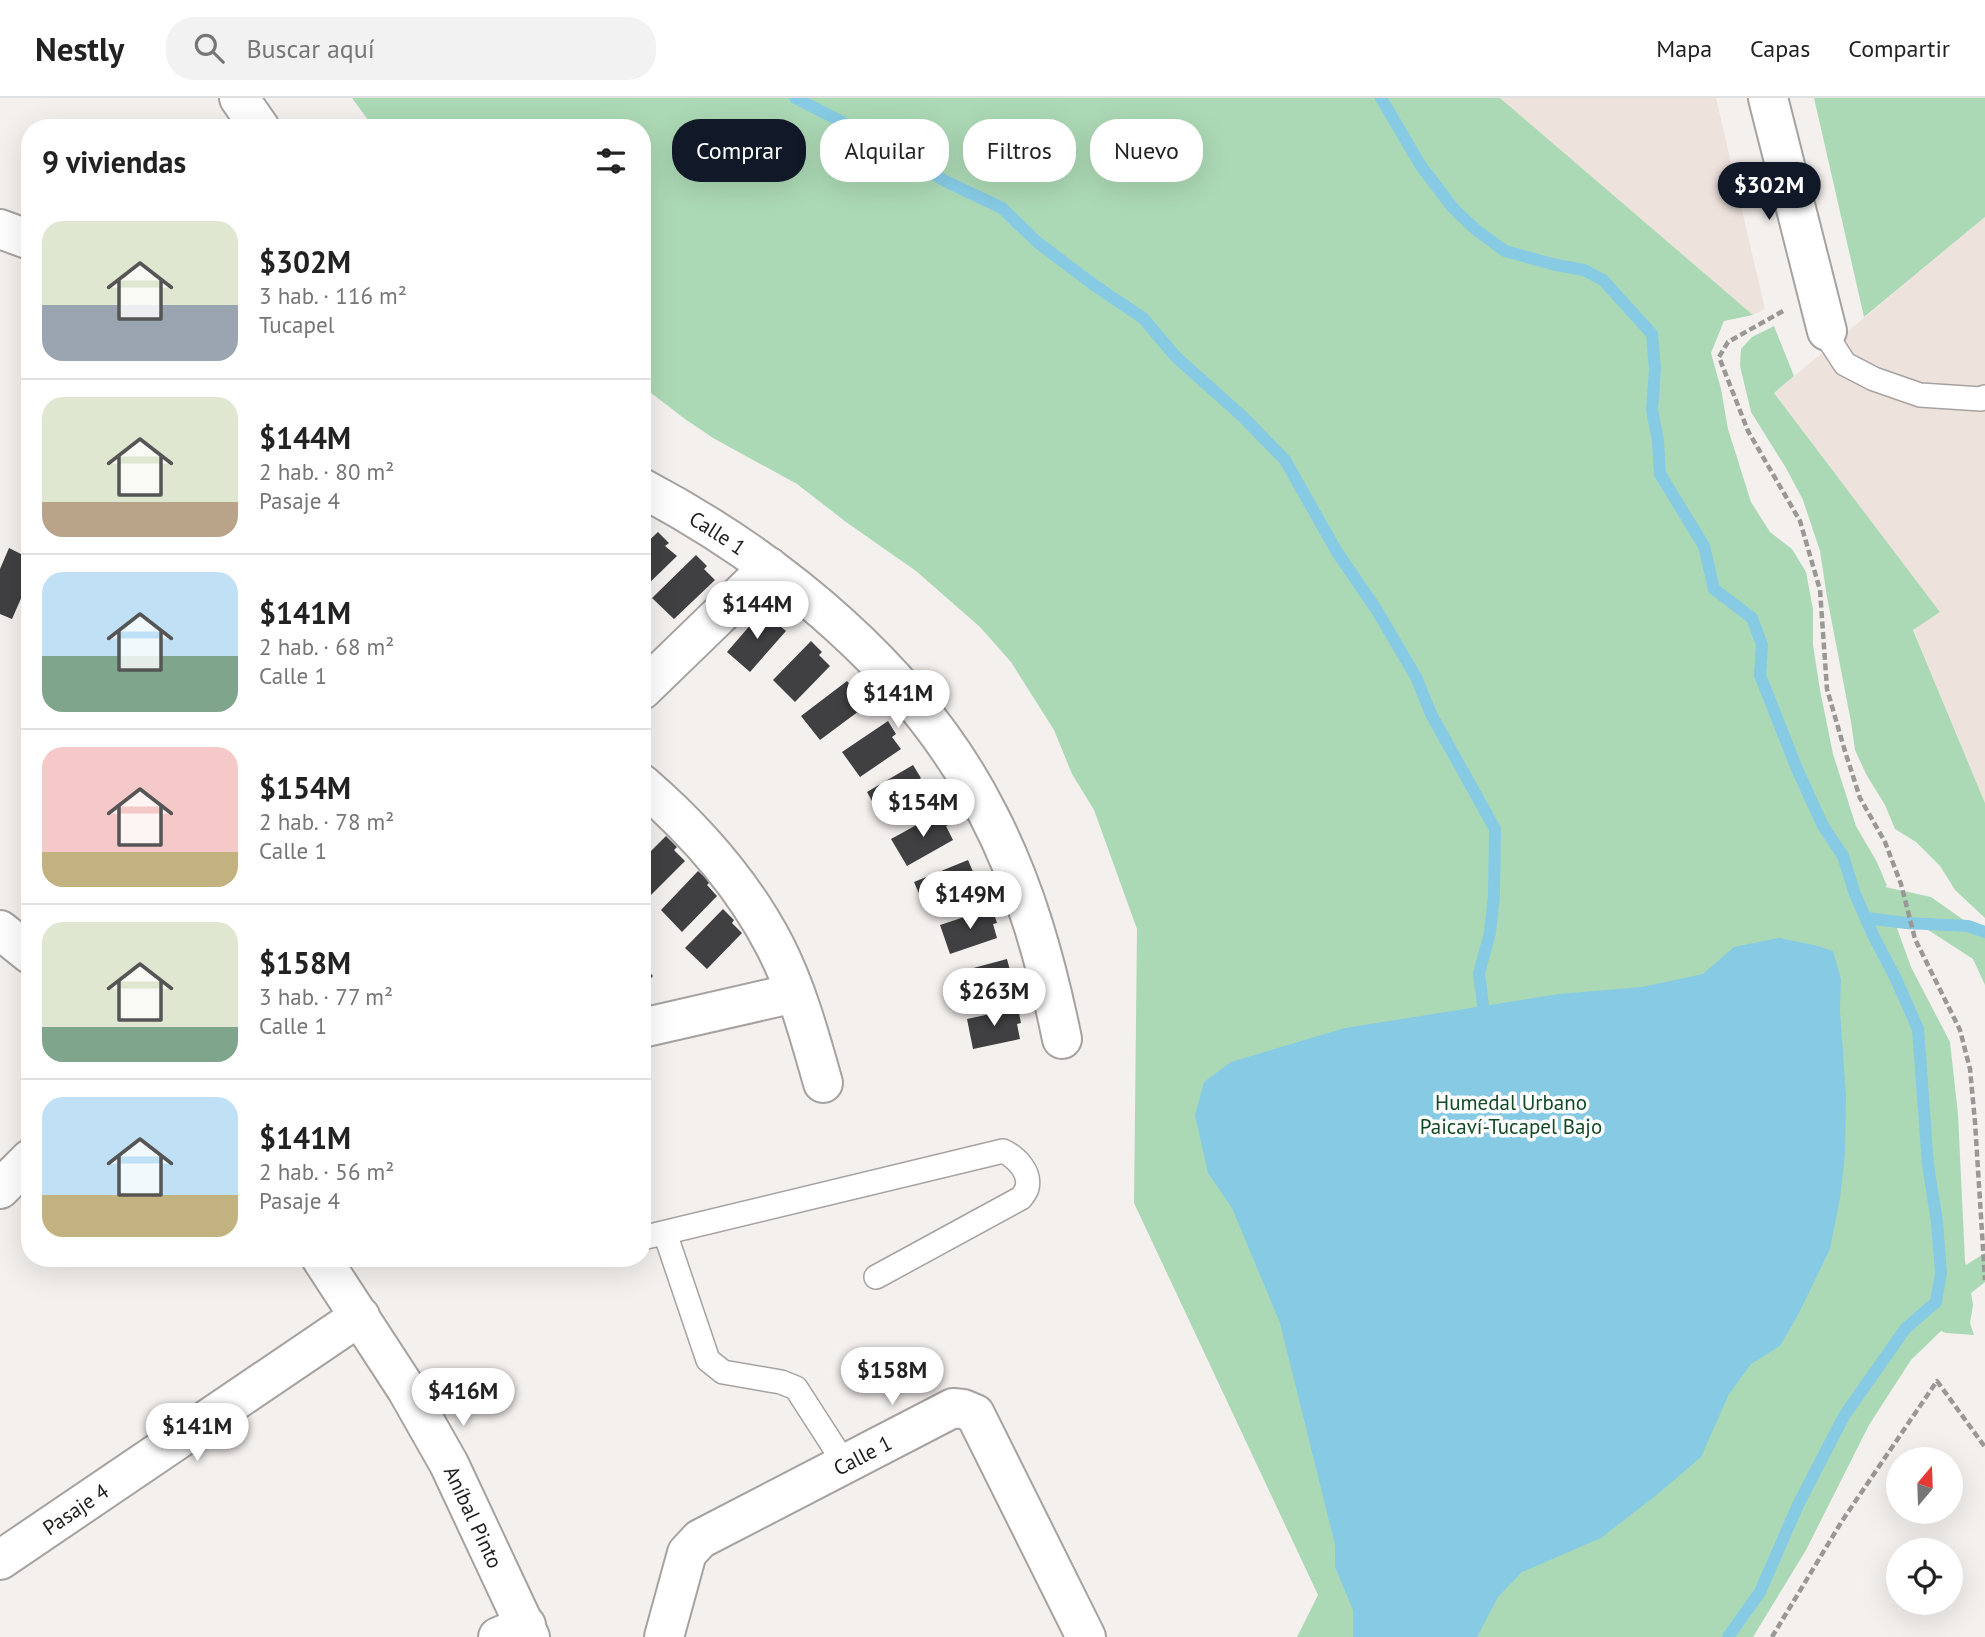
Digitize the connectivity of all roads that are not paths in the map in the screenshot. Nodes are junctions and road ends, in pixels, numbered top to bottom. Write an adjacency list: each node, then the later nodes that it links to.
1 (239, 98): 3 (street)
2 (1768, 98): 6 (street)
3 (254, 119)
4 (0, 229): 5 (street)
5 (21, 237)
6 (1823, 313): 7 (lane)
7 (1985, 397)
8 (651, 493): 9 (street, Calle 1)
9 (769, 567): 10 (street); 16 (street, Calle 1)
10 (651, 681)
11 (651, 792): 14 (street)
12 (0, 930): 13 (street)
13 (21, 947)
14 (795, 993): 15 (street); 17 (street)
15 (651, 1026)
16 (1062, 1040)
17 (822, 1083)
18 (21, 1168): 19 (street)
19 (0, 1189)
20 (665, 1233): 21 (lane); 23 (lane); 25 (lane)
21 (651, 1236)
22 (327, 1267): 24 (street, Aníbal Pinto)
23 (876, 1277)
24 (360, 1316): 26 (street, Pasaje 4); 27 (street, Aníbal Pinto)
25 (845, 1464): 28 (street, Calle 1); 29 (street, Calle 1)
26 (0, 1560)
27 (518, 1633)
28 (1076, 1634)
29 (664, 1637)

